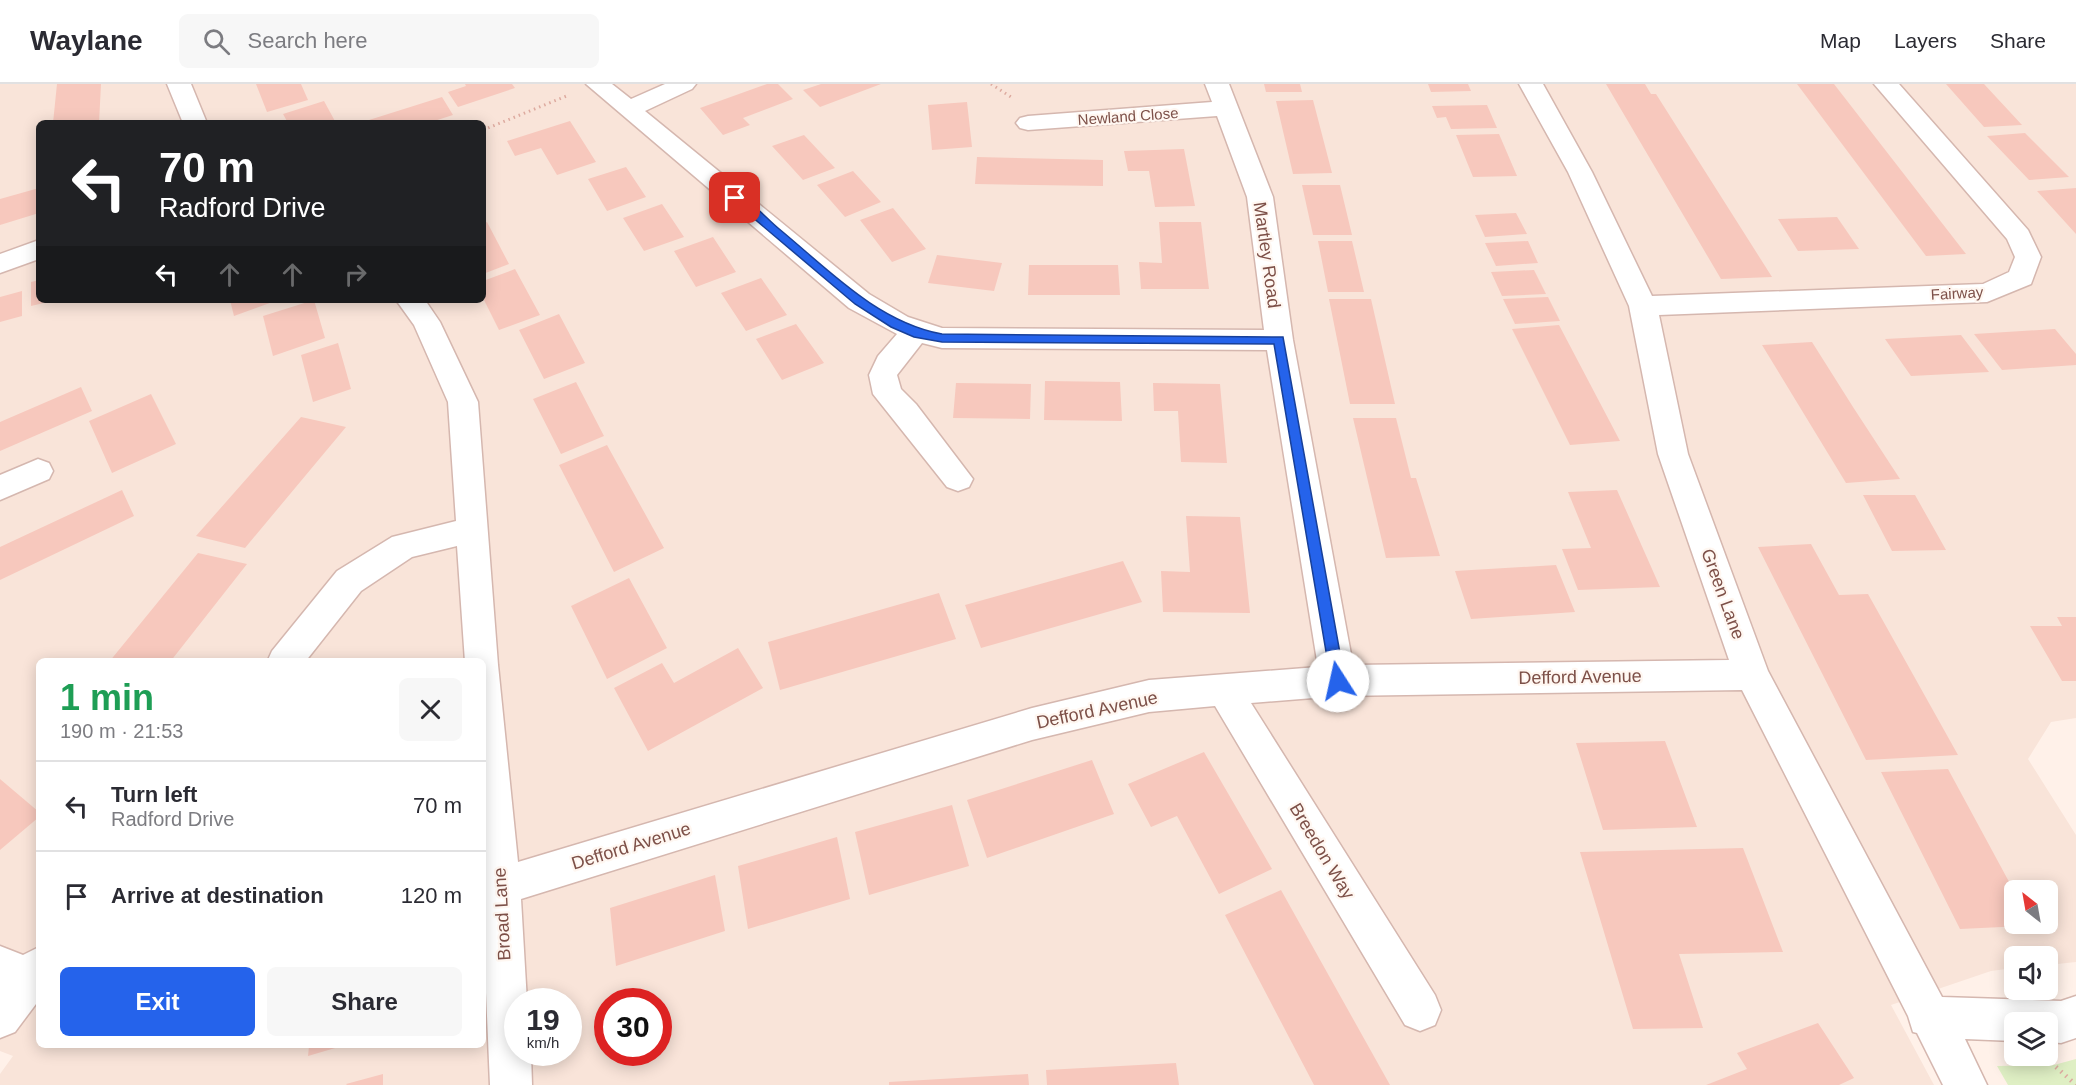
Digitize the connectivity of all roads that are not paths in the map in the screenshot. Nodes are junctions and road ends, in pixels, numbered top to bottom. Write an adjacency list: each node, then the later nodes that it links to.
1 (179, 84): 8 (street)
2 (684, 84): 7 (street)
3 (1531, 84): 13 (street, Green Lane)
4 (1886, 84): 13 (street, Fairway)
5 (586, 88): 7 (street)
6 (1222, 96): 9 (street, Newland Close); 15 (street, Martley Road)
7 (629, 109): 14 (street)
8 (194, 120)
9 (1028, 120)
10 (36, 250): 11 (street)
11 (0, 264)
12 (412, 303): 19 (street)
13 (1643, 306): 22 (street, Green Lane)
14 (914, 333): 15 (street); 17 (street)
15 (1279, 340): 23 (street, Martley Road)
16 (38, 471): 18 (street)
17 (958, 479)
18 (0, 488)
19 (471, 530): 20 (street); 21 (street)
20 (287, 658)
21 (482, 658)
22 (1752, 675): 23 (street, Defford Avenue); 30 (street, Green Lane)
23 (1338, 681): 24 (street, Defford Avenue)
24 (1225, 692): 26 (street, Defford Avenue); 28 (street, Breedon Way)
25 (486, 707): 26 (street, Broad Lane)
26 (501, 886): 32 (street, Broad Lane)
27 (23, 970): 29 (street)
28 (1420, 1010)
29 (0, 1017)
30 (1928, 1017): 31 (street); 33 (street, Green Lane)
31 (2076, 1017)
32 (511, 1085)
33 (1966, 1085)

